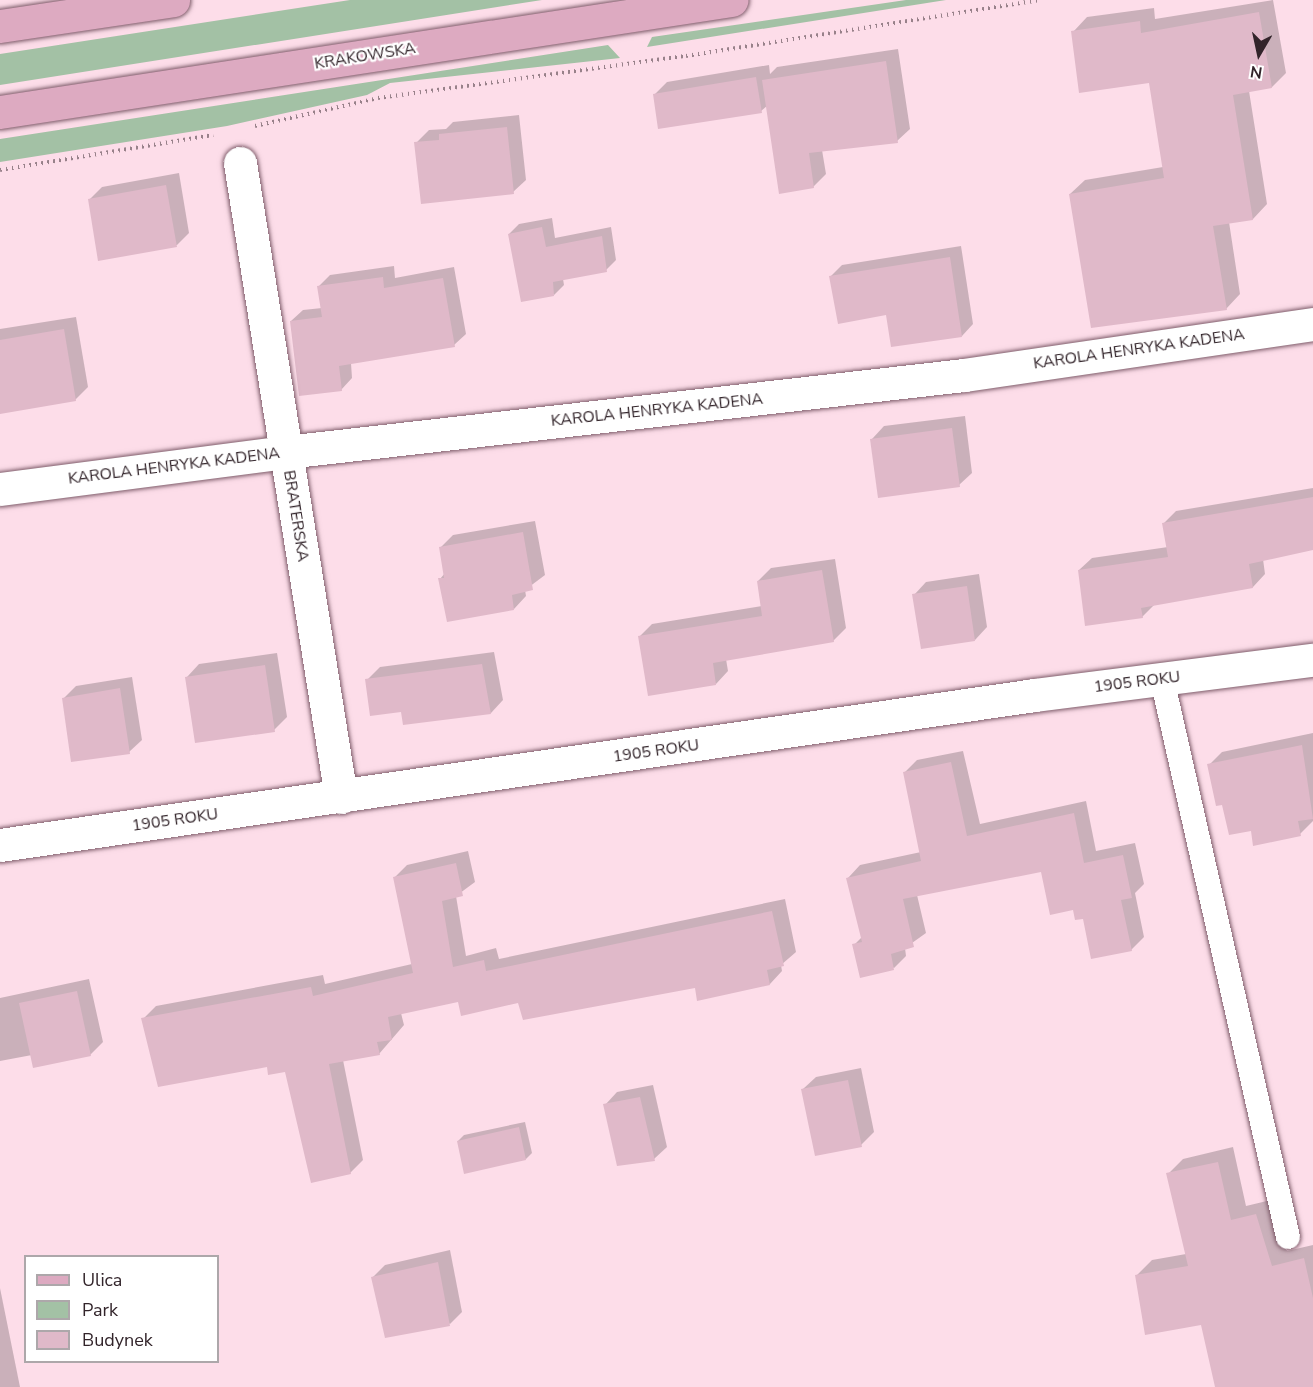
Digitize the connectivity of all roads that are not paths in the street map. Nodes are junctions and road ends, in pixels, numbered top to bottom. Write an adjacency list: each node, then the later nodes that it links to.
1 (173, 0): 3 (main road)
2 (730, 0): 4 (main road, KRAKOWSKA)
3 (0, 26)
4 (0, 112)
5 (240, 163): 7 (street, BRATERSKA)
6 (1313, 324): 7 (street, KAROLA HENRYKA KADENA)
7 (286, 452): 8 (street, KAROLA HENRYKA KADENA); 11 (street, BRATERSKA)
8 (0, 489)
9 (1313, 660): 10 (street, 1905 ROKU)
10 (1162, 679): 11 (street, 1905 ROKU); 13 (lane)
11 (341, 797): 12 (street, 1905 ROKU)
12 (0, 845)
13 (1288, 1237)

